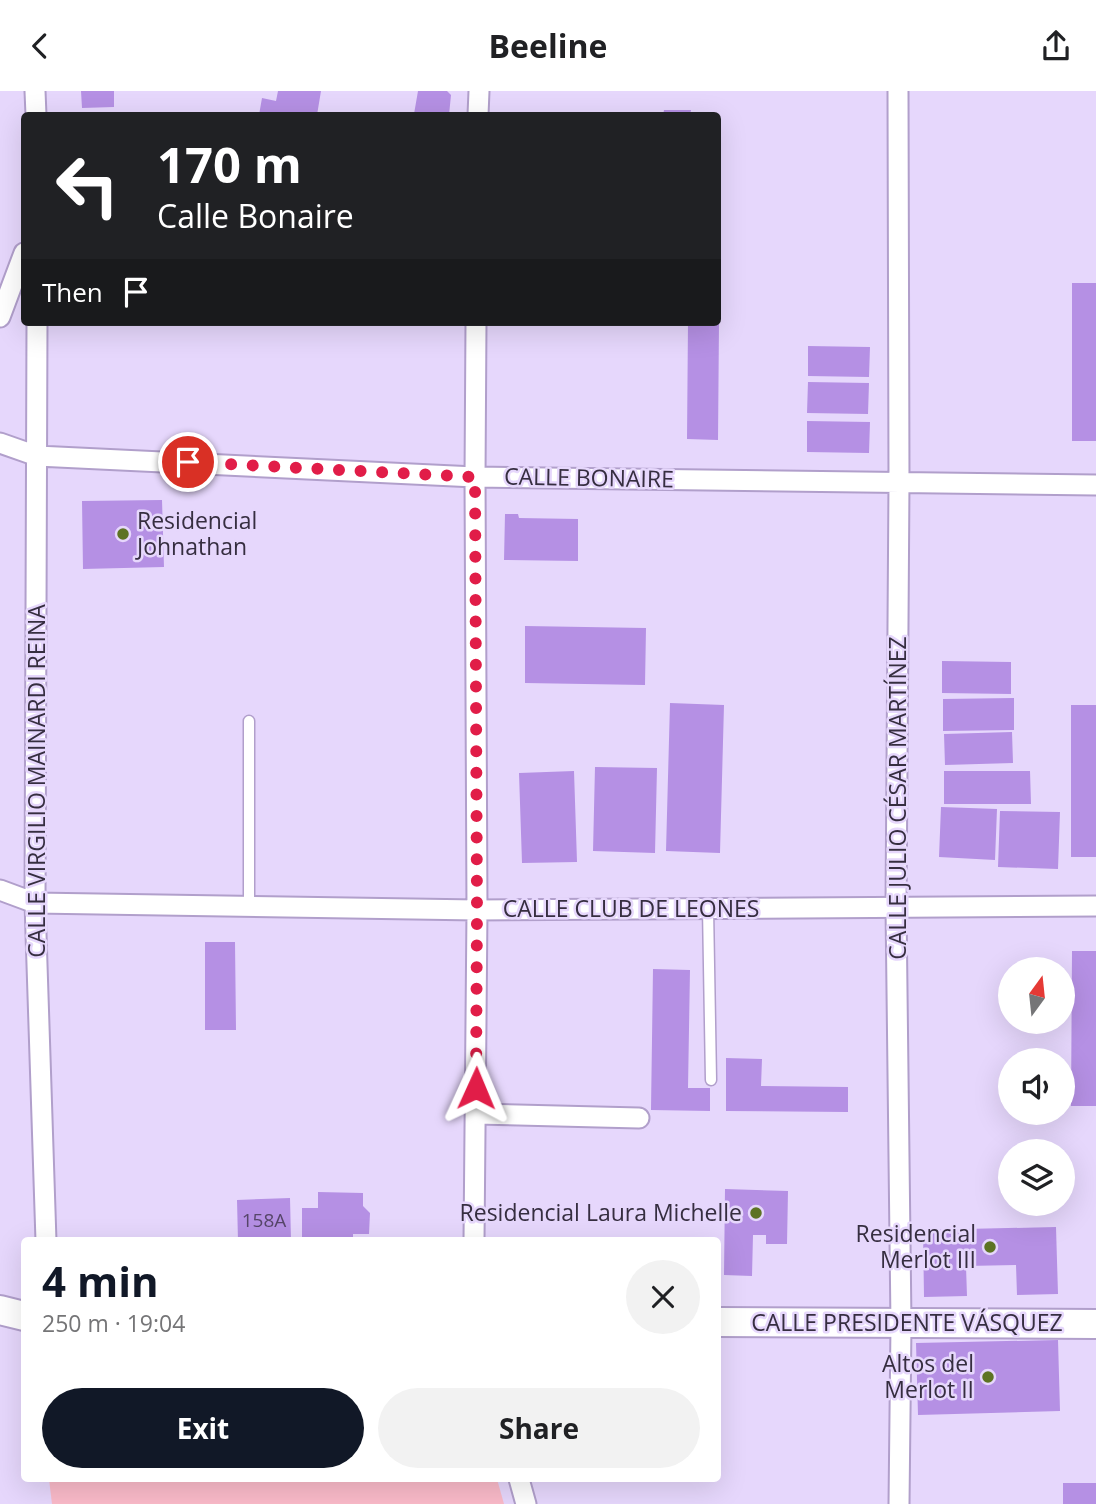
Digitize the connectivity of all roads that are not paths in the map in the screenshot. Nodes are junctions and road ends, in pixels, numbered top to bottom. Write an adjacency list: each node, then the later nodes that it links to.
1 (36, 91): 4 (street)
2 (478, 91): 5 (street)
3 (898, 91): 13 (street, CALLE JULIO CÉSAR MARTÍNEZ)
4 (36, 112)
5 (478, 112)
6 (21, 261): 7 (street)
7 (0, 317)
8 (37, 326): 11 (street, CALLE VIRGILIO MAINARDI REINA)
9 (476, 326): 12 (street)
10 (0, 443): 11 (street, CALLE BONAIRE)
11 (37, 456): 12 (street, CALLE BONAIRE); 17 (street, CALLE VIRGILIO MAINARDI REINA)
12 (475, 477): 13 (street, CALLE BONAIRE); 22 (street)
13 (899, 482): 14 (street, CALLE BONAIRE); 20 (street, CALLE JULIO CÉSAR MARTÍNEZ)
14 (1096, 485)
15 (249, 721): 19 (lane)
16 (0, 890): 17 (street, CALLE CLUB DE LEONES)
17 (35, 903): 19 (street, CALLE CLUB DE LEONES); 26 (street, CALLE VIRGILIO MAINARDI REINA)
18 (1096, 906): 20 (street, CALLE CLUB DE LEONES)
19 (249, 907): 22 (street, CALLE CLUB DE LEONES)
20 (896, 907): 21 (street, CALLE CLUB DE LEONES); 31 (street, CALLE JULIO CÉSAR MARTÍNEZ)
21 (708, 908): 22 (street, CALLE CLUB DE LEONES); 23 (lane)
22 (477, 910): 24 (street)
23 (711, 1080)
24 (475, 1114): 25 (street); 27 (street)
25 (639, 1118)
26 (46, 1237)
27 (474, 1237)
28 (0, 1310): 29 (street)
29 (21, 1315)
30 (721, 1322): 31 (street, CALLE PRESIDENTE VÁSQUEZ)
31 (901, 1324): 32 (street, CALLE PRESIDENTE VÁSQUEZ); 35 (street, CALLE JULIO CÉSAR MARTÍNEZ)
32 (1096, 1324)
33 (520, 1482): 34 (street)
34 (526, 1504)
35 (899, 1504)

